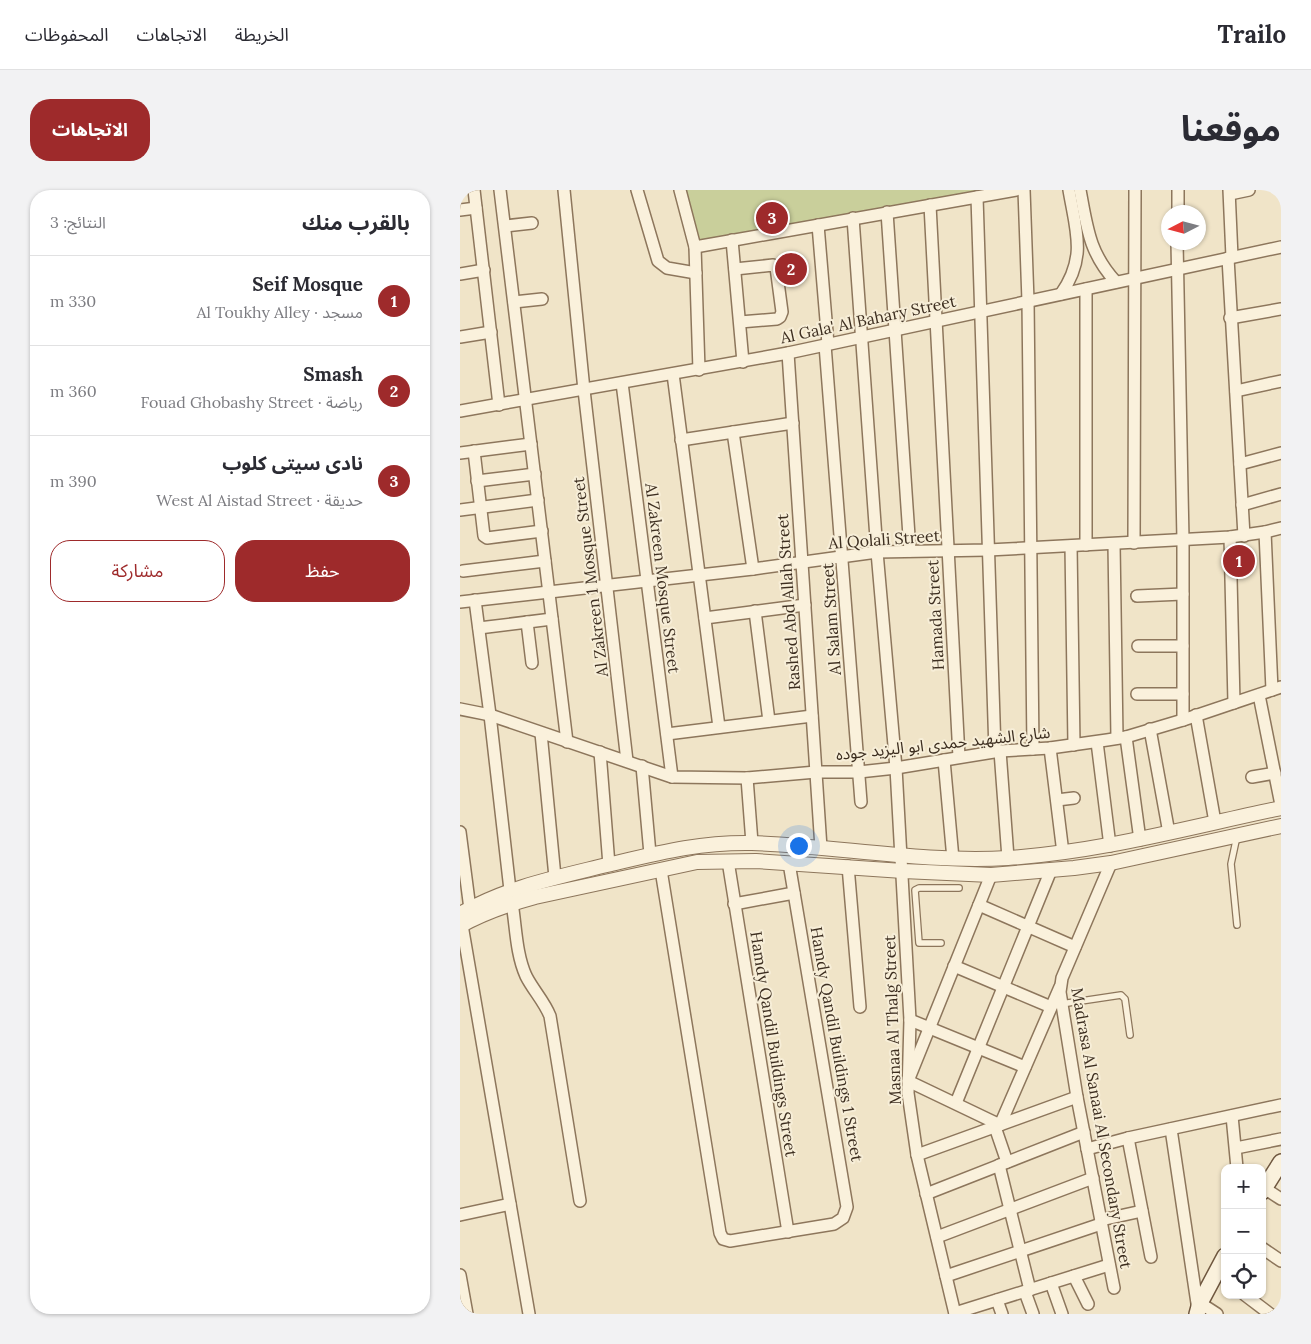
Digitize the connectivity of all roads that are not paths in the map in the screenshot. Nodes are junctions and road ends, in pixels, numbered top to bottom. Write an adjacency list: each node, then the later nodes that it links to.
1 (474, 190): 17 (street)
2 (500, 190): 24 (street)
3 (564, 190): 58 (street, Al Zakreen 1 Mosque Street)
4 (637, 190): 33 (street)
5 (680, 190): 26 (street)
6 (1016, 190): 14 (street)
7 (1024, 190): 40 (street)
8 (1069, 190): 20 (street)
9 (1080, 190): 20 (street)
10 (1135, 190): 35 (street)
11 (1178, 190): 16 (street)
12 (1249, 190): 13 (street)
13 (1229, 192): 29 (street)
14 (977, 197): 15 (street); 43 (street)
15 (930, 205): 19 (street); 45 (street, Hamada Street)
16 (1178, 205)
17 (476, 208): 18 (street); 32 (street)
18 (460, 210)
19 (886, 212): 21 (street); 47 (street)
20 (1079, 216): 36 (street); 38 (street)
21 (853, 218): 23 (street); 50 (street, Masnaa Al Thalg Street)
22 (532, 223): 24 (street)
23 (818, 225): 25 (street); 51 (street, Al Salam Street)
24 (504, 226): 41 (street)
25 (732, 240): 26 (street); 30 (street)
26 (696, 247): 33 (street)
27 (1281, 247): 29 (street, Al Gala' Al Bahary Street)
28 (1177, 250): 31 (street)
29 (1230, 258): 31 (street, Al Gala' Al Bahary Street); 44 (street)
30 (735, 269): 46 (street); 46 (street)
31 (1177, 269): 35 (street, Al Gala' Al Bahary Street); 83 (street)
32 (484, 270): 34 (street); 48 (street)
33 (696, 273): 54 (street)
34 (460, 274)
35 (1134, 278): 36 (street, Al Gala' Al Bahary Street); 84 (street)
36 (1116, 282): 37 (street, Al Gala' Al Bahary Street)
37 (1086, 288): 38 (street, Al Gala' Al Bahary Street); 86 (street)
38 (1061, 294): 40 (street, Al Gala' Al Bahary Street)
39 (542, 299): 41 (street)
40 (1028, 301): 43 (street, Al Gala' Al Bahary Street); 88 (street)
41 (514, 302): 60 (street)
42 (1281, 309): 44 (street)
43 (981, 311): 45 (street, Al Gala' Al Bahary Street); 90 (street)
44 (1230, 318): 59 (street)
45 (936, 320): 47 (street, Al Gala' Al Bahary Street); 89 (street, Hamada Street)
46 (740, 322): 53 (street)
47 (895, 330): 50 (street, Al Gala' Al Bahary Street); 91 (street)
48 (491, 332): 49 (street); 61 (street)
49 (460, 337)
50 (862, 337): 51 (street, Al Gala' Al Bahary Street); 92 (street, Masnaa Al Thalg Street)
51 (827, 344): 52 (street, Al Gala' Al Bahary Street); 93 (street, Al Salam Street)
52 (788, 353): 53 (street, Al Gala' Al Bahary Street); 63 (street, Rashed Abd Allah Street)
53 (743, 362): 54 (street, Al Gala' Al Bahary Street)
54 (699, 370): 55 (street, Al Gala' Al Bahary Street)
55 (673, 374): 57 (street, Al Gala' Al Bahary Street); 65 (street)
56 (1281, 381): 59 (street)
57 (622, 384): 58 (street, Al Gala' Al Bahary Street); 99 (street, Al Zakreen Mosque Street)
58 (584, 390): 60 (street, Al Gala' Al Bahary Street); 100 (street, Al Zakreen 1 Mosque Street)
59 (1236, 391): 70 (street)
60 (526, 401): 61 (street, Al Gala' Al Bahary Street); 66 (street)
61 (499, 405): 62 (street, Al Gala' Al Bahary Street)
62 (460, 411)
63 (793, 424): 64 (street); 95 (street, Rashed Abd Allah Street)
64 (733, 432): 65 (street); 96 (street)
65 (681, 440): 98 (street)
66 (531, 444): 67 (street); 71 (street)
67 (474, 451): 68 (street); 72 (street)
68 (460, 453)
69 (1281, 453): 70 (street)
70 (1240, 464): 75 (street)
71 (535, 474): 72 (street); 74 (street)
72 (477, 481): 76 (street)
73 (1281, 494): 75 (street)
74 (538, 500): 76 (street); 79 (street)
75 (1242, 505): 81 (street)
76 (480, 507): 77 (street); 79 (street)
77 (460, 510)
78 (1281, 528): 80 (street, Al Qolali Street)
79 (542, 531): 94 (street)
80 (1266, 532): 81 (street, Al Qolali Street); 115 (street)
81 (1244, 536): 82 (street, Al Qolali Street)
82 (1230, 538): 83 (street, Al Qolali Street); 119 (street)
83 (1183, 540): 84 (street, Al Qolali Street); 102 (street)
84 (1134, 543): 85 (street, Al Qolali Street)
85 (1114, 544): 86 (street, Al Qolali Street); 130 (street)
86 (1086, 545): 87 (street, Al Qolali Street)
87 (1071, 546): 88 (street, Al Qolali Street); 133 (street)
88 (1030, 548): 90 (street, Al Qolali Street); 135 (street)
89 (947, 550): 90 (street, Al Qolali Street); 91 (street, Al Qolali Street); 138 (street, Hamada Street)
90 (988, 550): 136 (street)
91 (910, 551): 92 (street, Al Qolali Street)
92 (877, 552): 93 (street, Al Qolali Street); 142 (street, Masnaa Al Thalg Street)
93 (842, 556): 95 (street, Al Qolali Street); 144 (street, Al Salam Street)
94 (545, 561): 97 (street); 101 (street)
95 (802, 563): 96 (street, Al Qolali Street); 106 (street, Rashed Abd Allah Street)
96 (753, 569): 98 (street, Al Qolali Street)
97 (463, 571)
98 (699, 575): 99 (street, Al Qolali Street); 108 (street)
99 (647, 580): 100 (street, Al Qolali Street); 129 (street, Al Zakreen Mosque Street)
100 (607, 584): 101 (street, Al Qolali Street); 140 (street, Al Zakreen 1 Mosque Street)
101 (549, 591): 104 (street, Al Qolali Street); 109 (street)
102 (1183, 594): 103 (street); 113 (street)
103 (1136, 596)
104 (475, 600): 105 (street, Al Qolali Street); 111 (street)
105 (460, 602)
106 (805, 605): 107 (street); 123 (street, Rashed Abd Allah Street)
107 (755, 611): 108 (street); 125 (street)
108 (705, 618): 126 (street)
109 (552, 619): 110 (street); 131 (street)
110 (527, 622): 111 (street); 114 (street)
111 (478, 628): 122 (street)
112 (1138, 646): 113 (street)
113 (1183, 646): 117 (street)
114 (532, 663)
115 (1277, 688): 118 (street, شارع الشهيد حمدى ابو اليزيد جوده)
116 (1137, 694): 117 (street)
117 (1183, 694): 124 (street)
118 (1259, 694): 119 (street, شارع الشهيد حمدى ابو اليزيد جوده); 145 (street)
119 (1234, 702): 121 (street, شارع الشهيد حمدى ابو اليزيد جوده)
120 (460, 709): 122 (street, شارع الشهيد حمدى ابو اليزيد جوده)
121 (1196, 715): 124 (street, شارع الشهيد حمدى ابو اليزيد جوده); 153 (street)
122 (490, 716): 128 (street, شارع الشهيد حمدى ابو اليزيد جوده); 181 (street)
123 (812, 716): 125 (street); 143 (street, Rashed Abd Allah Street)
124 (1183, 720): 127 (street, شارع الشهيد حمدى ابو اليزيد جوده)
125 (769, 721): 126 (street)
126 (720, 727): 129 (street)
127 (1150, 729): 130 (street, شارع الشهيد حمدى ابو اليزيد جوده); 156 (street)
128 (541, 733): 131 (street, شارع الشهيد حمدى ابو اليزيد جوده); 177 (street)
129 (667, 734): 146 (street, Al Zakreen Mosque Street)
130 (1122, 738): 132 (street, شارع الشهيد حمدى ابو اليزيد جوده); 158 (street)
131 (567, 742): 137 (street, شارع الشهيد حمدى ابو اليزيد جوده)
132 (1097, 742): 133 (street, شارع الشهيد حمدى ابو اليزيد جوده); 160 (street)
133 (1074, 745): 134 (street, شارع الشهيد حمدى ابو اليزيد جوده)
134 (1050, 748): 135 (street, شارع الشهيد حمدى ابو اليزيد جوده); 150 (street)
135 (1033, 749): 136 (street, شارع الشهيد حمدى ابو اليزيد جوده)
136 (997, 751): 138 (street, شارع الشهيد حمدى ابو اليزيد جوده); 165 (street)
137 (600, 752): 140 (street, شارع الشهيد حمدى ابو اليزيد جوده); 170 (street)
138 (959, 758): 139 (street, شارع الشهيد حمدى ابو اليزيد جوده)
139 (944, 760): 142 (street, شارع الشهيد حمدى ابو اليزيد جوده); 166 (street)
140 (627, 761): 141 (street, شارع الشهيد حمدى ابو اليزيد جوده)
141 (642, 766): 146 (street, شارع الشهيد حمدى ابو اليزيد جوده); 163 (street)
142 (896, 768): 144 (street, شارع الشهيد حمدى ابو اليزيد جوده); 164 (street, Masnaa Al Thalg Street)
143 (816, 772): 144 (street, شارع الشهيد حمدى ابو اليزيد جوده); 147 (street, شارع الشهيد حمدى ابو اليزيد جوده); 161 (street, Rashed Abd Allah Street)
144 (859, 772): 151 (street, Al Salam Street)
145 (1275, 773): 148 (street); 152 (street)
146 (672, 777): 147 (street, شارع الشهيد حمدى ابو اليزيد جوده)
147 (747, 778): 159 (street)
148 (1252, 778)
149 (1074, 798): 150 (street)
150 (1057, 800): 162 (street)
151 (862, 802)
152 (1281, 806): 153 (street)
153 (1216, 822): 156 (street)
154 (1281, 826): 157 (street)
155 (460, 832): 184 (street)
156 (1169, 833): 158 (street)
157 (1237, 835): 169 (street); 185 (lane)
158 (1140, 840): 160 (street)
159 (752, 844): 161 (street); 163 (street)
160 (1110, 846): 162 (street)
161 (821, 848): 164 (street)
162 (1063, 852): 165 (street)
163 (650, 854): 170 (street)
164 (902, 856): 166 (street); 174 (street, Masnaa Al Thalg Street)
165 (1008, 858): 166 (street)
166 (953, 859)
167 (728, 861): 168 (street); 172 (street); 182 (street, Hamdy Qandil Buildings Street)
168 (789, 863): 171 (street); 180 (street, Hamdy Qandil Buildings 1 Street)
169 (1111, 863): 173 (street); 188 (street, Madrasa Al Sanaai Al Secondary Street)
170 (609, 865): 177 (street)
171 (848, 866): 174 (street); 192 (street)
172 (661, 870): 181 (street); 225 (street)
173 (1050, 870): 176 (street); 186 (street)
174 (902, 871): 175 (street); 193 (street, Masnaa Al Thalg Street)
175 (927, 872): 176 (street); 178 (lane)
176 (991, 875): 183 (street)
177 (555, 877): 181 (street)
178 (927, 888): 179 (lane); 187 (lane)
179 (959, 888)
180 (794, 893): 182 (street); 225 (street, Hamdy Qandil Buildings 1 Street)
181 (511, 897): 184 (street); 219 (street)
182 (734, 904): 225 (street, Hamdy Qandil Buildings Street)
183 (979, 905): 186 (street); 189 (street)
184 (463, 918): 220 (street)
185 (1237, 925)
186 (1028, 926): 188 (street); 190 (street)
187 (941, 943)
188 (1075, 947): 191 (street, Madrasa Al Sanaai Al Secondary Street)
189 (954, 966): 190 (street); 194 (street)
190 (1003, 986): 191 (street); 196 (street)
191 (1056, 1006): 195 (lane); 197 (street); 199 (street, Madrasa Al Sanaai Al Secondary Street)
192 (860, 1007)
193 (910, 1020): 194 (street); 198 (street, Masnaa Al Thalg Street)
194 (929, 1028): 196 (street); 198 (street)
195 (1130, 1035)
196 (978, 1048): 197 (street); 200 (street)
197 (1025, 1067): 203 (street)
198 (908, 1081): 200 (street); 210 (street, Masnaa Al Thalg Street)
199 (1077, 1097): 203 (street); 205 (street, Madrasa Al Sanaai Al Secondary Street)
200 (956, 1103): 203 (street)
201 (1281, 1105): 202 (street)
202 (1232, 1116): 204 (street); 208 (street)
203 (997, 1126): 210 (street); 212 (street)
204 (1171, 1129): 206 (street); 242 (street)
205 (1084, 1132): 209 (street, Madrasa Al Sanaai Al Secondary Street); 212 (street)
206 (1128, 1138): 209 (street); 222 (street)
207 (1281, 1139): 208 (street)
208 (1236, 1148): 213 (street)
209 (1087, 1149): 214 (street, Madrasa Al Sanaai Al Secondary Street)
210 (917, 1155): 217 (street, Masnaa Al Thalg Street)
211 (1281, 1162): 215 (main road)
212 (1003, 1164): 217 (street); 221 (street)
213 (1238, 1164)
214 (1092, 1178): 221 (street); 224 (street, Madrasa Al Sanaai Al Secondary Street)
215 (1266, 1185)
216 (1266, 1192): 218 (street)
217 (926, 1194): 226 (street, Masnaa Al Thalg Street)
218 (1281, 1199)
219 (580, 1201)
220 (510, 1204): 223 (street); 245 (street)
221 (1010, 1209): 226 (street); 227 (street)
222 (1142, 1211): 224 (street); 229 (street)
223 (460, 1215)
224 (1101, 1222): 227 (street); 231 (street, Madrasa Al Sanaai Al Secondary Street)
225 (788, 1232)
226 (937, 1237): 233 (street, Masnaa Al Thalg Street)
227 (1020, 1251): 233 (street); 238 (street)
228 (1266, 1251): 230 (street)
229 (1151, 1257)
230 (1281, 1261)
231 (1109, 1265): 234 (street); 237 (street, Madrasa Al Sanaai Al Secondary Street)
232 (460, 1275): 244 (street)
233 (946, 1276): 243 (street, Masnaa Al Thalg Street)
234 (1074, 1276): 236 (street); 241 (street)
235 (1220, 1277): 242 (main road)
236 (1051, 1283): 238 (street); 248 (street)
237 (1114, 1288)
238 (1027, 1291): 240 (street); 247 (street)
239 (1250, 1299): 250 (street)
240 (997, 1300): 243 (street); 246 (street)
241 (1088, 1304)
242 (1198, 1311): 249 (street)
243 (961, 1313)
244 (467, 1314)
245 (529, 1314)
246 (1002, 1314)
247 (1033, 1314)
248 (1062, 1314)
249 (1217, 1314)
250 (1270, 1314)

